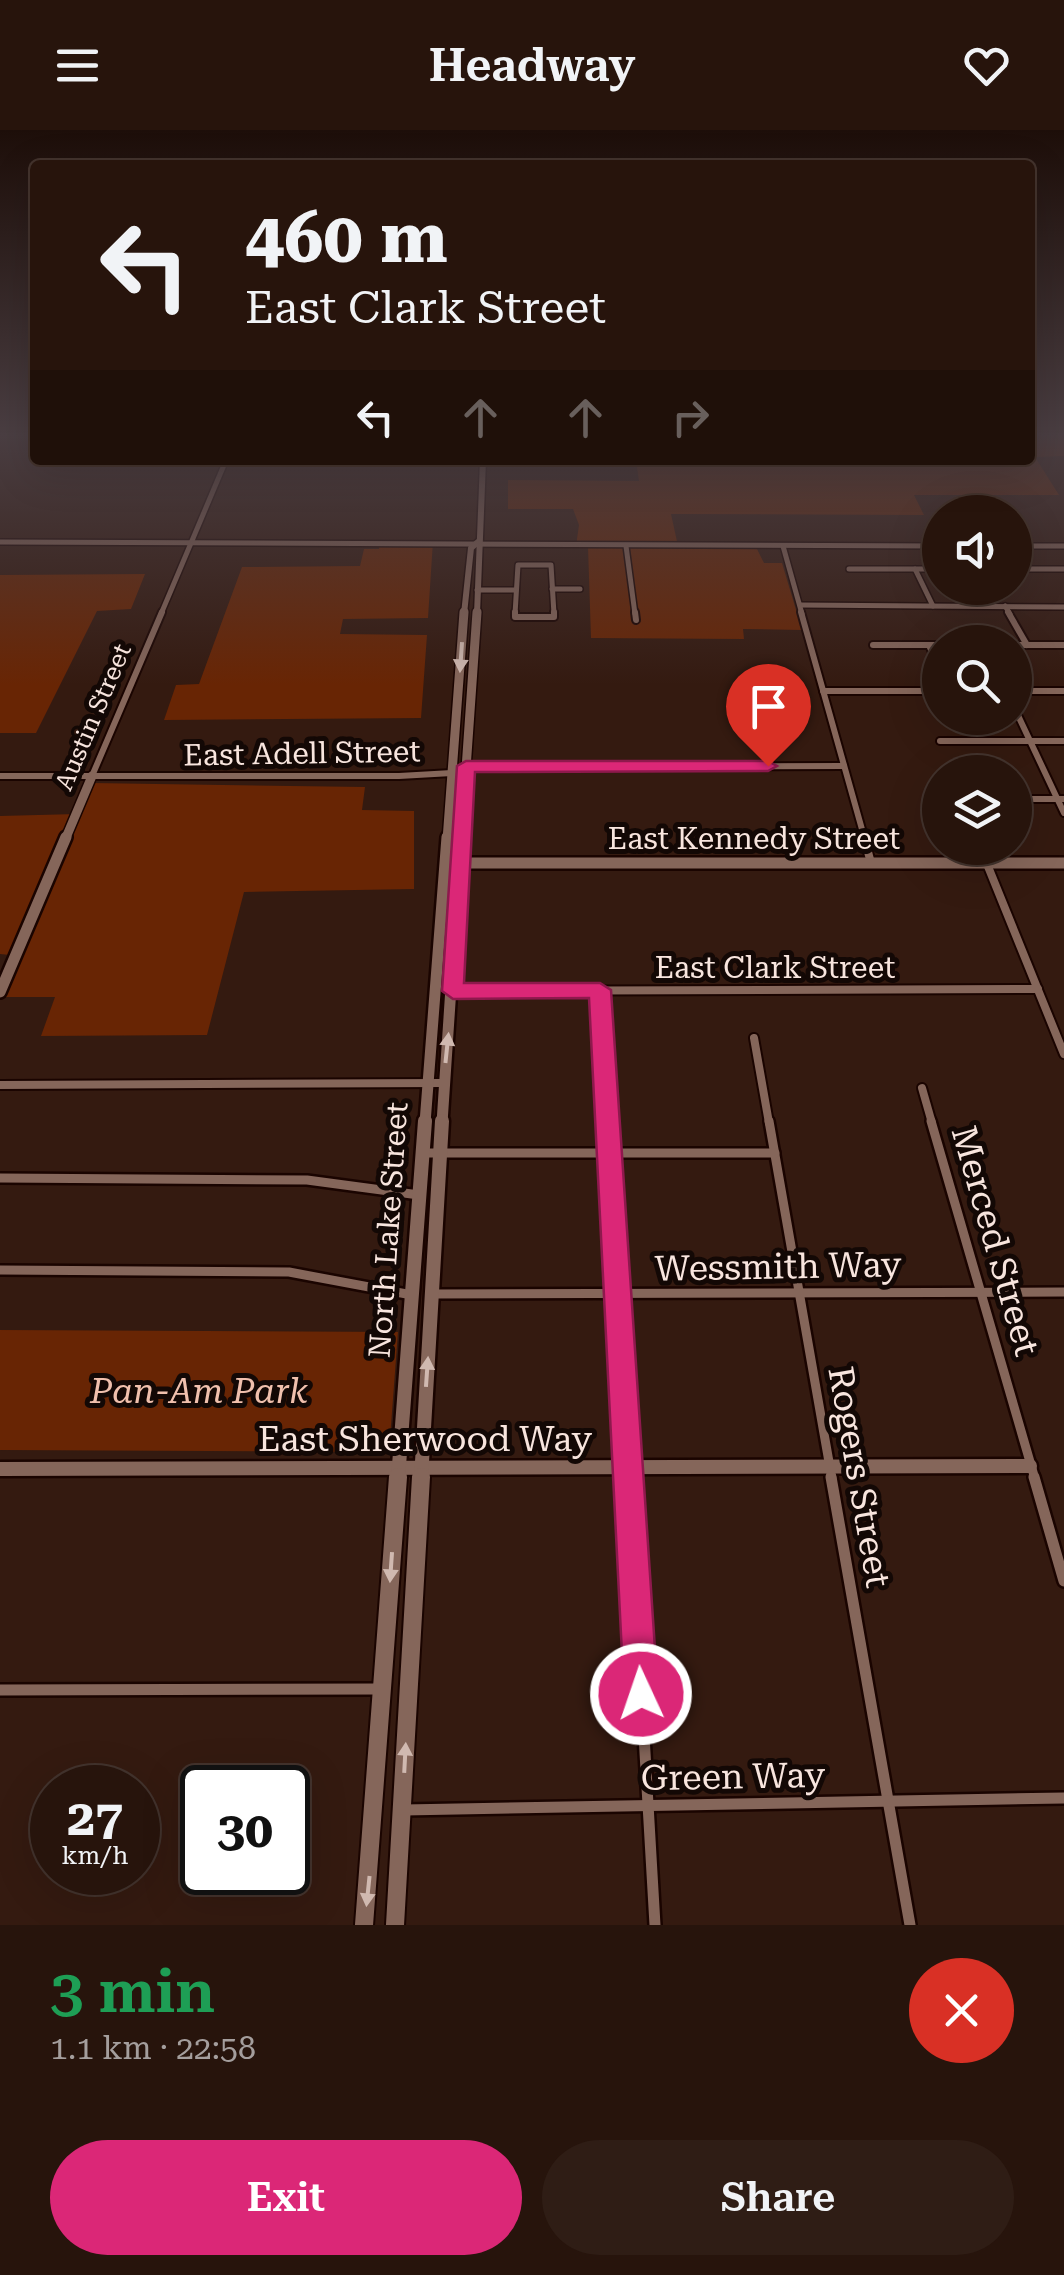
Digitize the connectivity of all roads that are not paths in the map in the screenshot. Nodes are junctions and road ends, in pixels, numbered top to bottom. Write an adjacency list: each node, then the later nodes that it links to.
1 (204, 517): 4 (street, Austin Street)
2 (480, 517): 5 (street, North Lake Street)
3 (0, 542): 4 (street)
4 (194, 542): 5 (street); 47 (street, Austin Street)
5 (478, 542): 6 (street); 18 (street, North Lake Street); 19 (street, North Lake Street)
6 (626, 546): 7 (street); 26 (street)
7 (784, 546): 8 (street); 21 (street)
8 (922, 546)
9 (1032, 546): 10 (street)
10 (1064, 546)
11 (848, 568): 12 (street)
12 (915, 568): 13 (street); 22 (street)
13 (922, 568)
14 (1032, 568): 15 (street)
15 (1064, 568)
16 (552, 589): 17 (street); 20 (street); 25 (street)
17 (580, 589)
18 (466, 590): 19 (street); 38 (street, North Lake Street, one-way to 38)
19 (477, 590): 20 (street); 37 (street, North Lake Street)
20 (516, 590): 25 (street)
21 (800, 605): 22 (street); 33 (street)
22 (933, 606): 23 (street)
23 (1005, 606): 24 (street); 27 (street)
24 (1064, 606)
25 (554, 617): 28 (street)
26 (636, 620)
27 (1016, 625)
28 (554, 629)
29 (873, 645): 30 (street)
30 (922, 645)
31 (1032, 645): 32 (street)
32 (1064, 645)
33 (823, 691): 34 (street); 44 (street)
34 (922, 691)
35 (1032, 691): 36 (street)
36 (1064, 692)
37 (470, 698): 38 (street); 43 (street, North Lake Street)
38 (457, 705): 45 (street, North Lake Street)
39 (1027, 735): 41 (street)
40 (940, 741): 41 (street)
41 (1030, 741): 42 (street); 49 (street)
42 (1064, 741)
43 (466, 766): 44 (street, East Adell Street); 45 (street, East Adell Street); 51 (street, North Lake Street)
44 (844, 766): 53 (street)
45 (452, 773): 47 (street, East Adell Street); 52 (street, North Lake Street)
46 (0, 776): 47 (street, East Adell Street)
47 (92, 776): 61 (street, Austin Street)
48 (1032, 798): 49 (street)
49 (1060, 799): 50 (street)
50 (1064, 813)
51 (458, 862): 52 (street, East Kennedy Street); 53 (street, East Kennedy Street); 60 (street, North Lake Street)
52 (444, 863): 64 (street, North Lake Street)
53 (871, 863): 54 (street, East Kennedy Street)
54 (922, 863)
55 (1032, 864): 56 (street, East Kennedy Street)
56 (1064, 864)
57 (986, 865): 58 (street)
58 (1038, 989): 59 (street, East Clark Street); 63 (street)
59 (600, 990): 60 (street, East Clark Street); 70 (street)
60 (453, 991): 65 (street, North Lake Street, one-way to 60)
61 (0, 992)
62 (754, 1038): 71 (street, Rogers Street)
63 (1064, 1054)
64 (426, 1084): 65 (street); 66 (street); 68 (street, North Lake Street)
65 (444, 1084): 69 (street, North Lake Street)
66 (0, 1085)
67 (922, 1088): 75 (street, Merced Street)
68 (423, 1153): 69 (street); 73 (street, North Lake Street)
69 (442, 1153): 70 (street); 77 (street, North Lake Street)
70 (609, 1153): 71 (street); 80 (street)
71 (775, 1153): 78 (street, Rogers Street)
72 (0, 1178): 73 (street)
73 (419, 1196): 79 (street, North Lake Street)
74 (0, 1270): 79 (street)
75 (982, 1292): 76 (street, Wessmith Way); 78 (street, Wessmith Way); 81 (street, Merced Street)
76 (1064, 1292)
77 (433, 1294): 80 (street, Wessmith Way); 86 (street, North Lake Street, one-way to 77)
78 (800, 1294): 80 (street, Wessmith Way); 82 (street, Rogers Street)
79 (412, 1295): 85 (street, North Lake Street)
80 (618, 1296): 84 (street)
81 (1030, 1466): 82 (street, East Sherwood Way); 87 (street, Merced Street)
82 (830, 1468): 84 (street, East Sherwood Way); 91 (street, Rogers Street)
83 (0, 1469): 85 (street, East Sherwood Way)
84 (628, 1469): 86 (street, East Sherwood Way); 92 (street)
85 (397, 1470): 86 (street, East Sherwood Way); 88 (street, North Lake Street, one-way to 88)
86 (420, 1470): 93 (street, North Lake Street, one-way to 86)
87 (1064, 1582)
88 (383, 1688): 89 (street); 94 (street, North Lake Street, one-way to 94)
89 (0, 1690)
90 (1064, 1798): 91 (street, Green Way)
91 (888, 1801): 92 (street, Green Way); 97 (street, Rogers Street)
92 (648, 1806): 93 (street, Green Way); 96 (street)
93 (403, 1810): 95 (street, North Lake Street)
94 (364, 1925)
95 (395, 1925)
96 (655, 1925)
97 (910, 1925)

